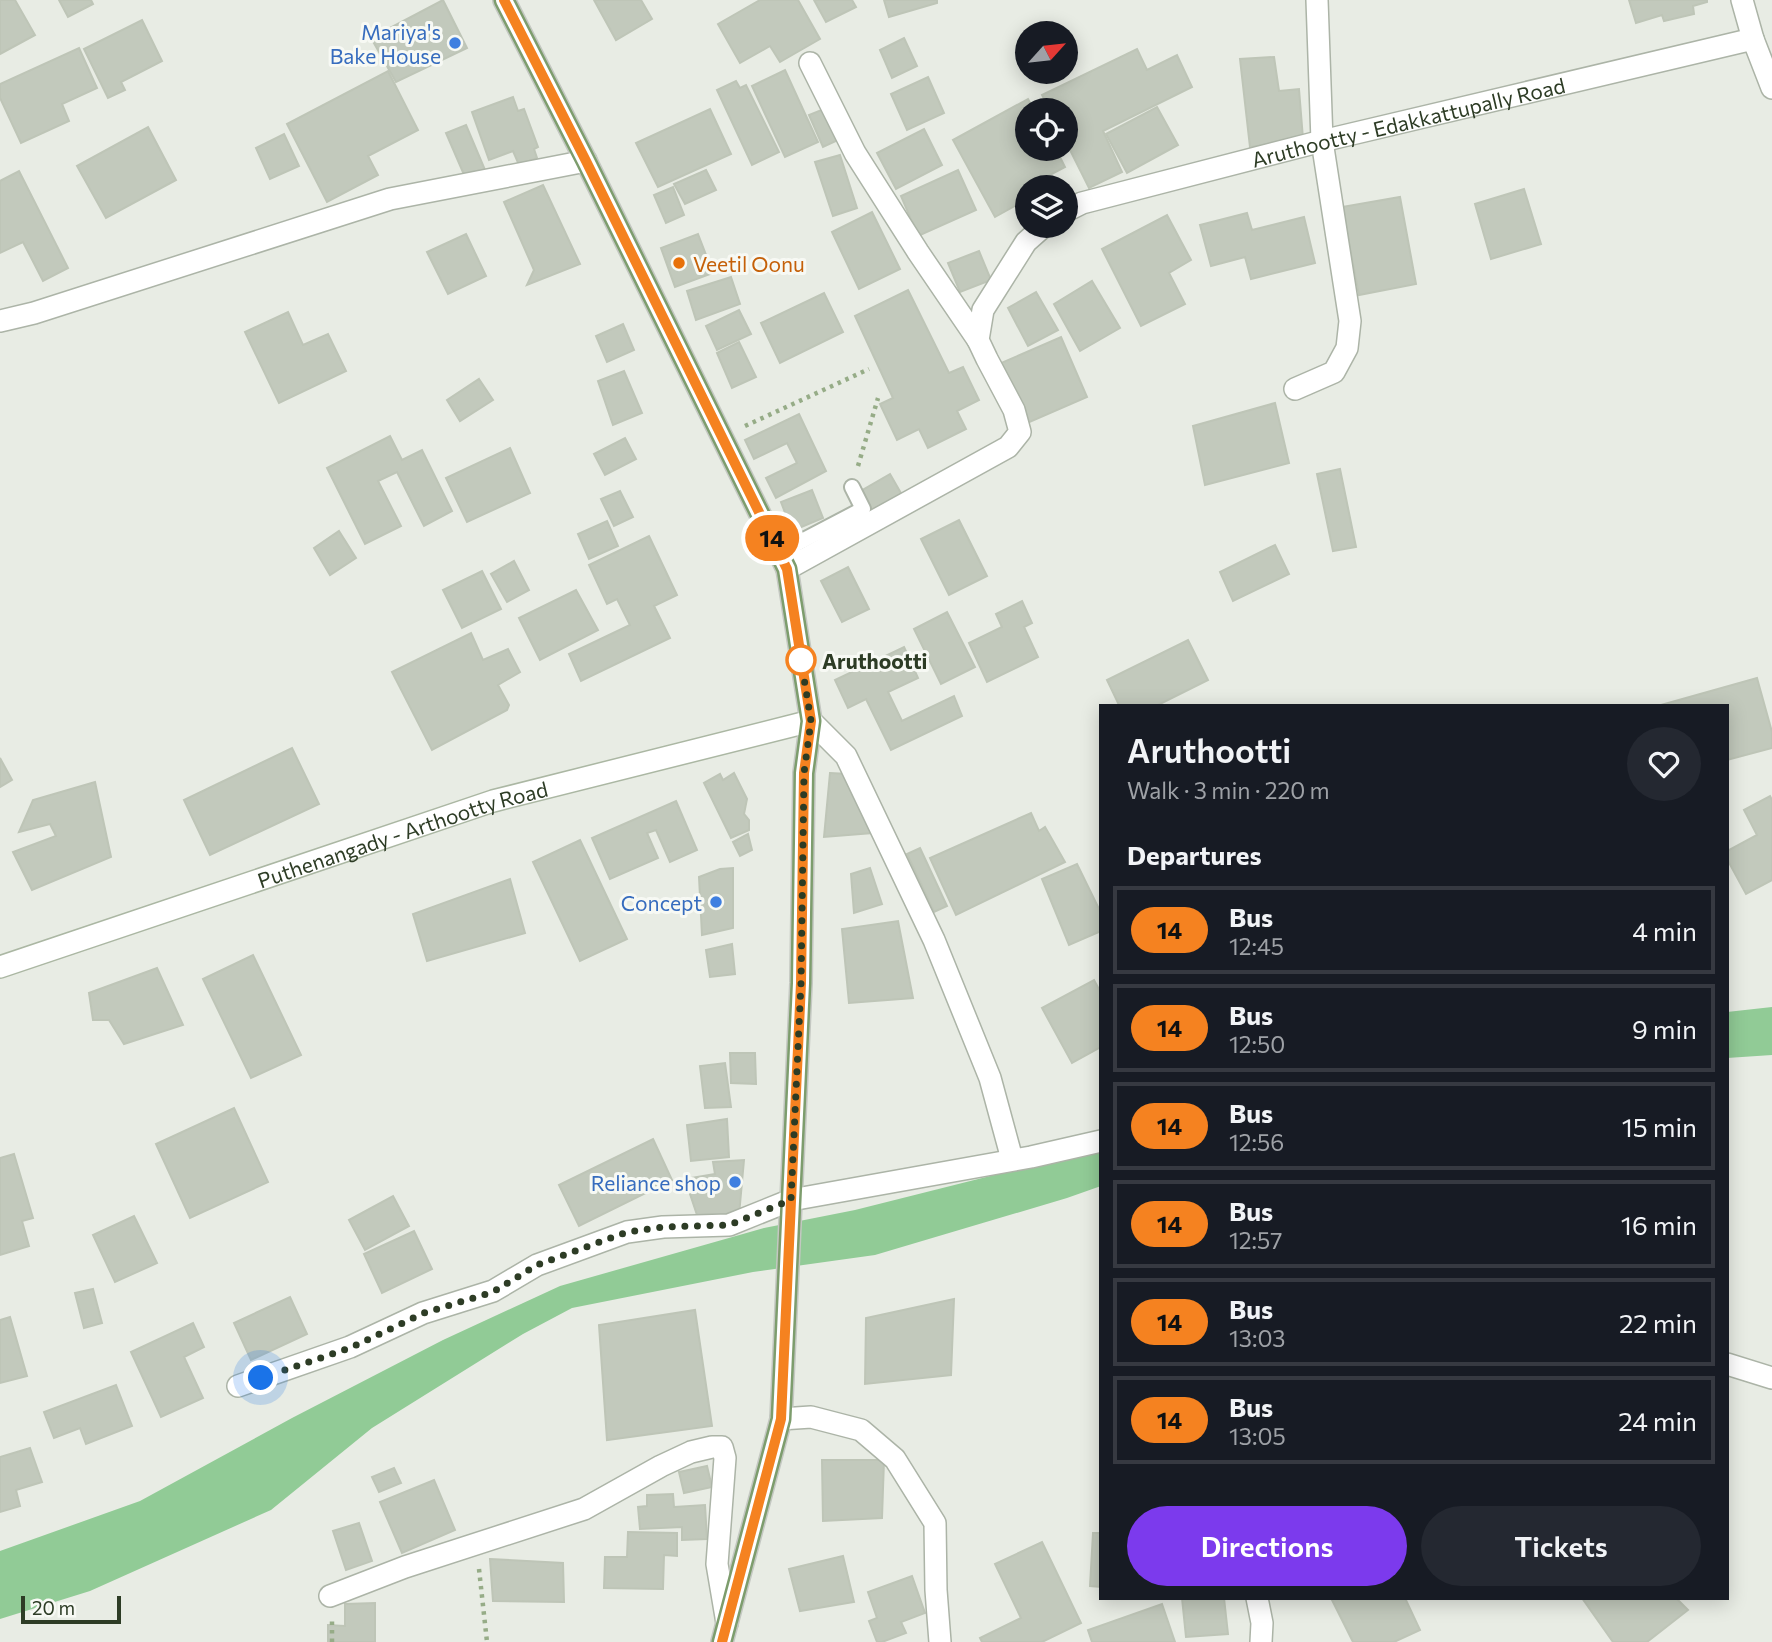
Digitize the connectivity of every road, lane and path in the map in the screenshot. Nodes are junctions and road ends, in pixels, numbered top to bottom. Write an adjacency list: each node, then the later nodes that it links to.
1 (504, 0): 8 (main road)
2 (1317, 0): 7 (street)
3 (1742, 0): 4 (street)
4 (1753, 39): 6 (street); 7 (street, Aruthootty - Edakkattupally Road)
5 (810, 63): 12 (street)
6 (1772, 88)
7 (1322, 141): 9 (street, Aruthootty - Edakkattupally Road); 14 (street)
8 (586, 161): 11 (street); 16 (main road)
9 (1078, 205)
10 (1030, 238): 12 (street)
11 (0, 321)
12 (978, 340): 18 (street)
13 (869, 369): 16 (path)
14 (1295, 389)
15 (878, 398): 17 (path)
16 (721, 436): 18 (main road)
17 (852, 487): 18 (lane)
18 (783, 561): 19 (main road)
19 (811, 721): 20 (street, Puthenangady - Arthootty Road); 22 (street); 23 (main road)
20 (0, 967)
21 (1099, 1141): 22 (street)
22 (1012, 1159): 23 (street)
23 (790, 1205): 26 (street); 27 (main road)
24 (1729, 1365): 25 (street)
25 (1772, 1378)
26 (238, 1386)
27 (781, 1419): 31 (main road); 33 (street)
28 (477, 1544): 29 (street); 31 (street); 32 (path)
29 (330, 1596)
30 (1256, 1600): 34 (street)
31 (725, 1632)
32 (486, 1642)
33 (940, 1642)
34 (1261, 1642)

